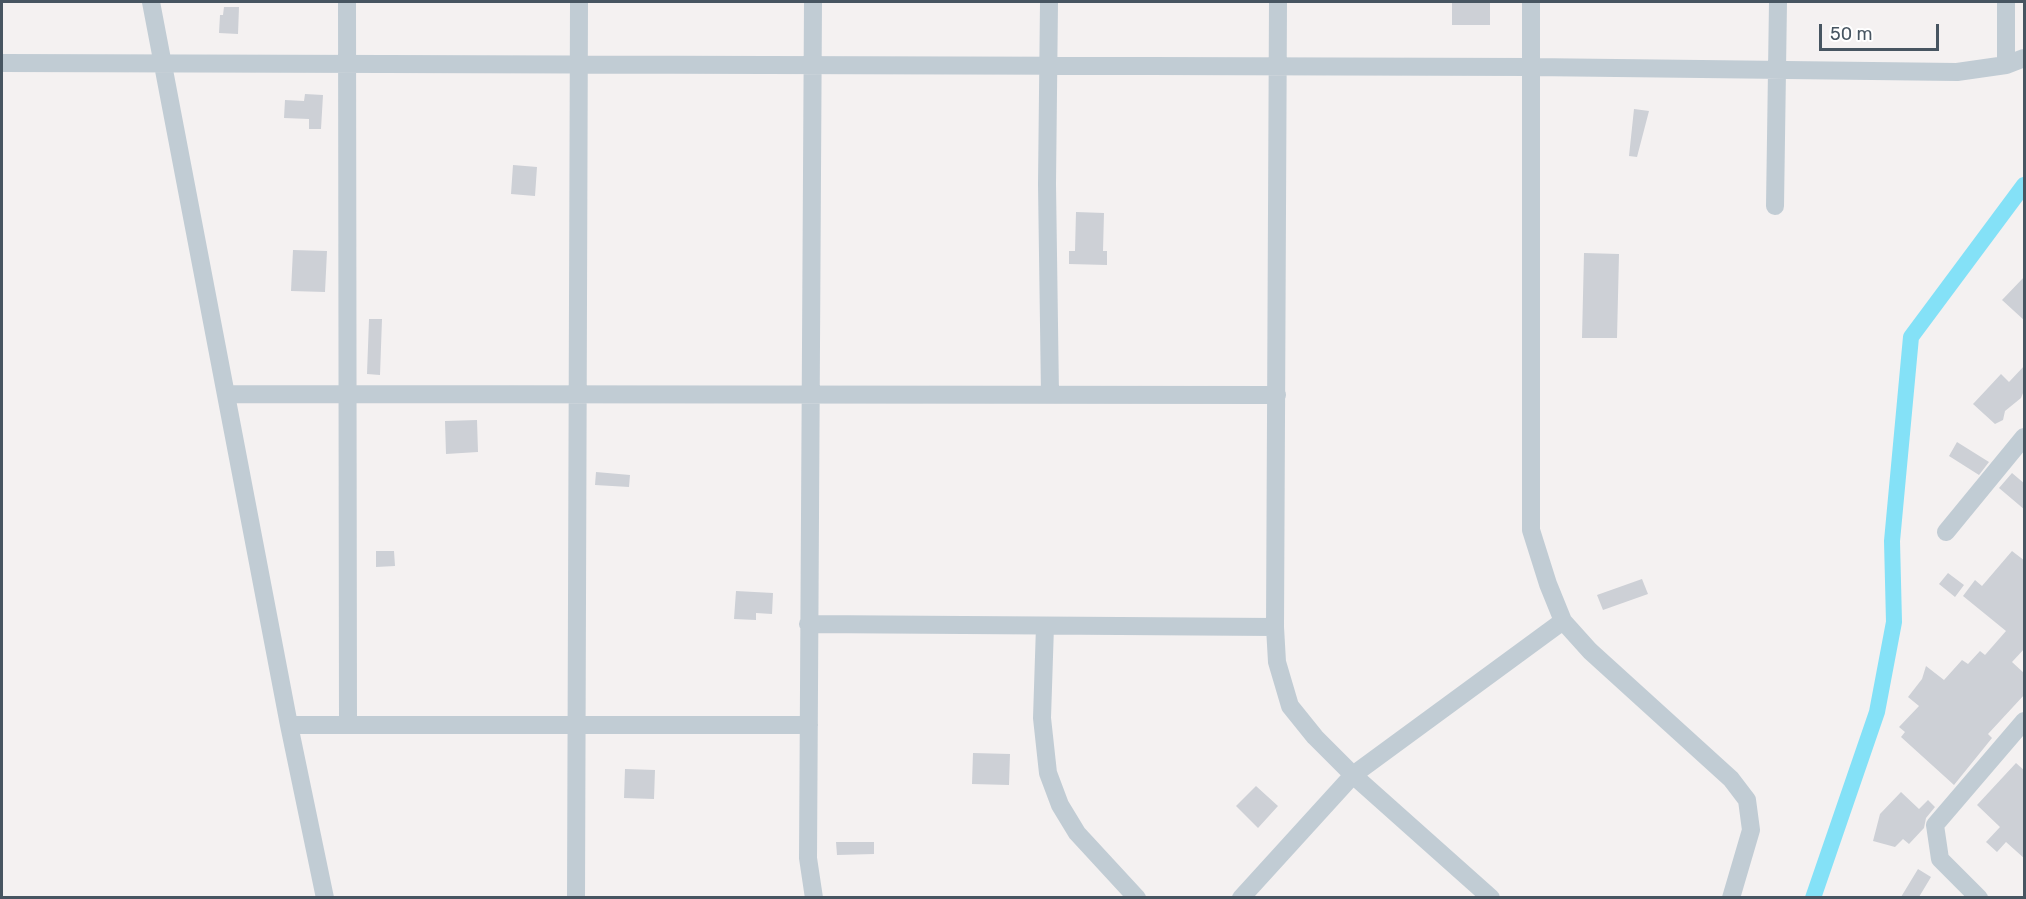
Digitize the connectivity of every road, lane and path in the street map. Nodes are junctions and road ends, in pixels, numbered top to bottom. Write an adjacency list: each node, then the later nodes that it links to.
1 (150, 2): 12 (street)
2 (347, 2): 13 (street)
3 (579, 2): 15 (street)
4 (813, 2): 16 (street)
5 (1049, 2): 17 (street)
6 (1278, 2): 18 (street)
7 (1531, 2): 19 (street)
8 (1779, 2): 20 (street)
9 (2006, 2): 14 (street)
10 (2025, 58): 14 (street)
11 (2, 63): 12 (street)
12 (163, 64): 13 (street); 24 (street)
13 (346, 64): 15 (street); 23 (street)
14 (2006, 65): 20 (street)
15 (578, 66): 16 (street); 22 (street)
16 (812, 67): 17 (street); 25 (street)
17 (1049, 67): 18 (street); 26 (street)
18 (1278, 67): 19 (street); 27 (street)
19 (1531, 67): 20 (street); 30 (street)
20 (1778, 71): 21 (street)
21 (1775, 206)
22 (579, 392): 23 (street); 25 (street); 37 (street)
23 (349, 393): 24 (street); 36 (street)
24 (226, 394): 35 (street)
25 (811, 394): 26 (street); 31 (street)
26 (1050, 395): 27 (street)
27 (1277, 395): 33 (street)
28 (2025, 437): 29 (street)
29 (1946, 532)
30 (1563, 621): 39 (street); 46 (street)
31 (808, 624): 32 (street); 38 (street)
32 (1045, 626): 33 (street); 43 (street)
33 (1275, 627): 39 (street)
34 (2025, 721): 47 (street)
35 (289, 725): 36 (street); 40 (street)
36 (348, 725): 37 (street)
37 (576, 725): 38 (street); 41 (street)
38 (808, 725): 42 (street)
39 (1353, 775): 44 (street); 45 (street)
40 (325, 897)
41 (576, 897)
42 (814, 897)
43 (1137, 897)
44 (1241, 897)
45 (1491, 897)
46 (1731, 897)
47 (1979, 897)

